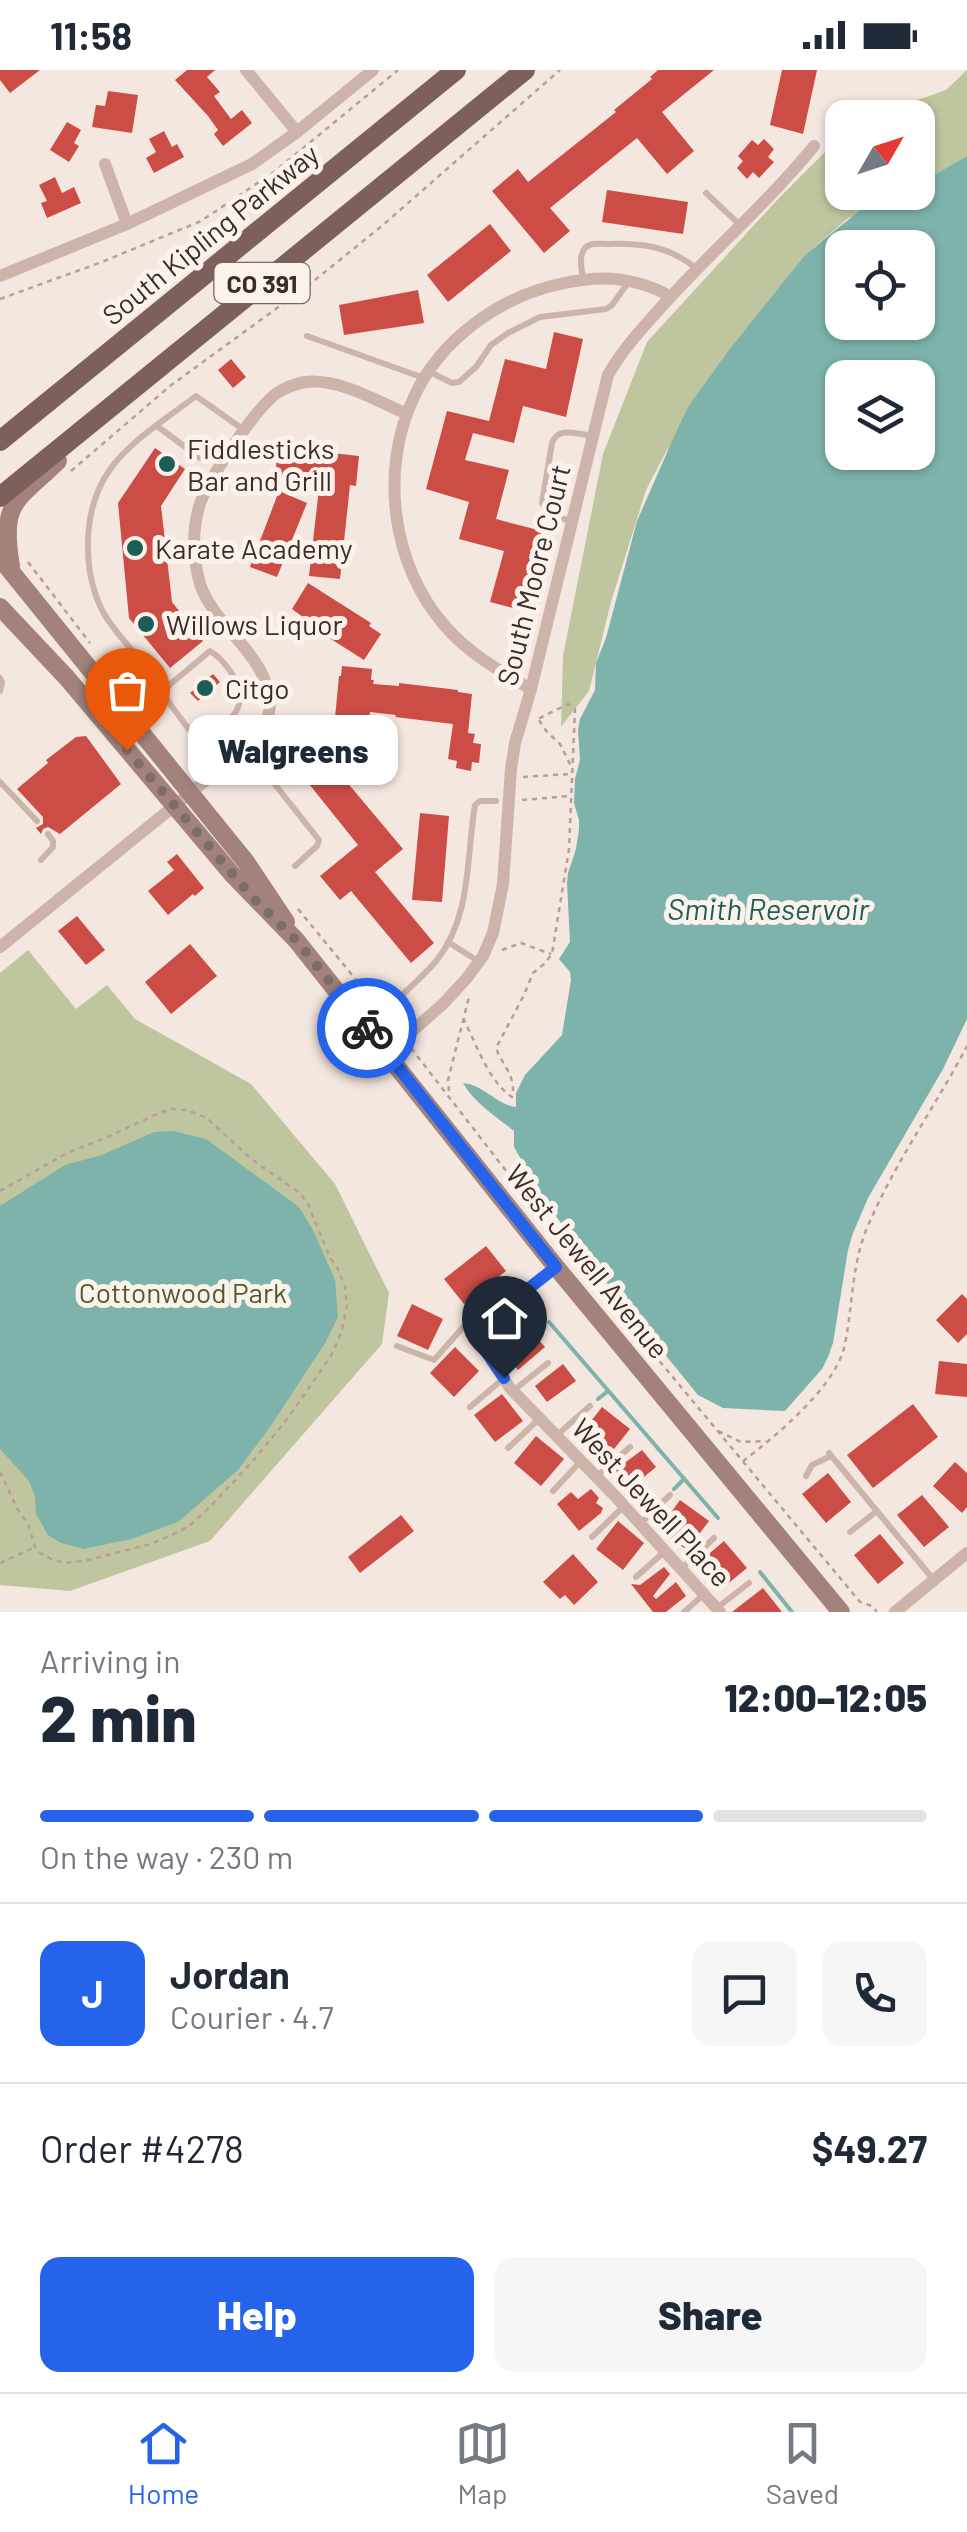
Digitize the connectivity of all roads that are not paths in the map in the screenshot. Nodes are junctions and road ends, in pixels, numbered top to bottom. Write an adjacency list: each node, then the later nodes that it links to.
1 (246, 70): 5 (street)
2 (373, 70): 5 (street)
3 (456, 70): 18 (main road, South Kipling Parkway / CO 391)
4 (525, 70): 19 (main road, CO 391)
5 (297, 132): 9 (street)
6 (814, 146): 10 (street, South Moore Court)
7 (105, 164): 9 (street)
8 (706, 193): 10 (lane)
9 (127, 224): 12 (street)
10 (740, 225): 11 (street, South Moore Court)
11 (698, 268): 13 (lane); 15 (street, South Moore Court)
12 (0, 276)
13 (583, 280): 14 (street); 17 (street)
14 (630, 280): 15 (street); 17 (lane)
15 (670, 296): 24 (street, South Moore Court)
16 (307, 336): 17 (lane)
17 (427, 375): 20 (street)
18 (77, 378): 22 (main road); 25 (main road, South Kipling Parkway / CO 391)
19 (112, 406): 27 (main road, CO 391); 29 (main road)
20 (407, 414): 23 (street); 35 (street)
21 (157, 426): 23 (lane); 26 (lane); 33 (lane)
22 (0, 430)
23 (245, 431): 41 (street)
24 (593, 436): 28 (street, South Moore Court); 28 (lane)
25 (0, 440)
26 (200, 458)
27 (0, 497)
28 (572, 522): 35 (street, South Moore Court)
29 (6, 565): 38 (main road, West Jewell Avenue)
30 (0, 607): 32 (main road, West Jewell Avenue)
31 (0, 620): 32 (main road)
32 (52, 663): 43 (main road, West Jewell Avenue)
33 (148, 674): 37 (lane); 38 (lane)
34 (0, 678): 36 (lane)
35 (531, 689): 42 (street, South Moore Court)
36 (0, 691)
37 (161, 692): 37 (lane)
38 (116, 702): 41 (main road, West Jewell Avenue)
39 (269, 777): 47 (lane)
40 (0, 782): 44 (lane)
41 (189, 792): 43 (street); 48 (main road, West Jewell Avenue)
42 (503, 800): 49 (lane); 51 (street, South Moore Court)
43 (173, 806): 48 (main road, West Jewell Avenue); 50 (street)
44 (37, 821)
45 (48, 834): 46 (lane)
46 (41, 860)
47 (295, 866)
48 (296, 940): 53 (main road, West Jewell Avenue)
49 (448, 942): 51 (lane); 52 (lane)
50 (0, 947)
51 (481, 958): 53 (street, South Moore Court)
52 (403, 994)
53 (386, 1052): 54 (main road, West Jewell Avenue)
54 (556, 1267): 55 (street); 85 (main road, West Jewell Avenue)
55 (469, 1328): 56 (lane); 58 (street, West Jewell Place)
56 (397, 1346)
57 (548, 1363): 58 (lane)
58 (508, 1384): 60 (lane); 61 (street, West Jewell Place)
59 (590, 1406): 62 (lane)
60 (470, 1408)
61 (540, 1418): 62 (street, West Jewell Place); 64 (lane)
62 (556, 1436): 65 (street, West Jewell Place)
63 (630, 1447): 67 (lane)
64 (508, 1448)
65 (581, 1462): 67 (street, West Jewell Place); 68 (lane)
66 (806, 1476): 71 (lane)
67 (596, 1477): 70 (street, West Jewell Place)
68 (553, 1491)
69 (670, 1495): 72 (lane)
70 (624, 1506): 72 (street, West Jewell Place); 74 (lane)
71 (877, 1511): 73 (lane); 80 (lane)
72 (640, 1524): 76 (street, West Jewell Place)
73 (850, 1532)
74 (592, 1537)
75 (714, 1538): 78 (lane)
76 (664, 1551): 78 (street, West Jewell Place); 79 (lane)
77 (967, 1554): 80 (street)
78 (681, 1568): 82 (street, West Jewell Place)
79 (636, 1577)
80 (934, 1580): 86 (street)
81 (748, 1583): 83 (lane)
82 (704, 1594): 83 (street, West Jewell Place); 84 (lane)
83 (718, 1610)
84 (684, 1612)
85 (841, 1612)
86 (895, 1612)

